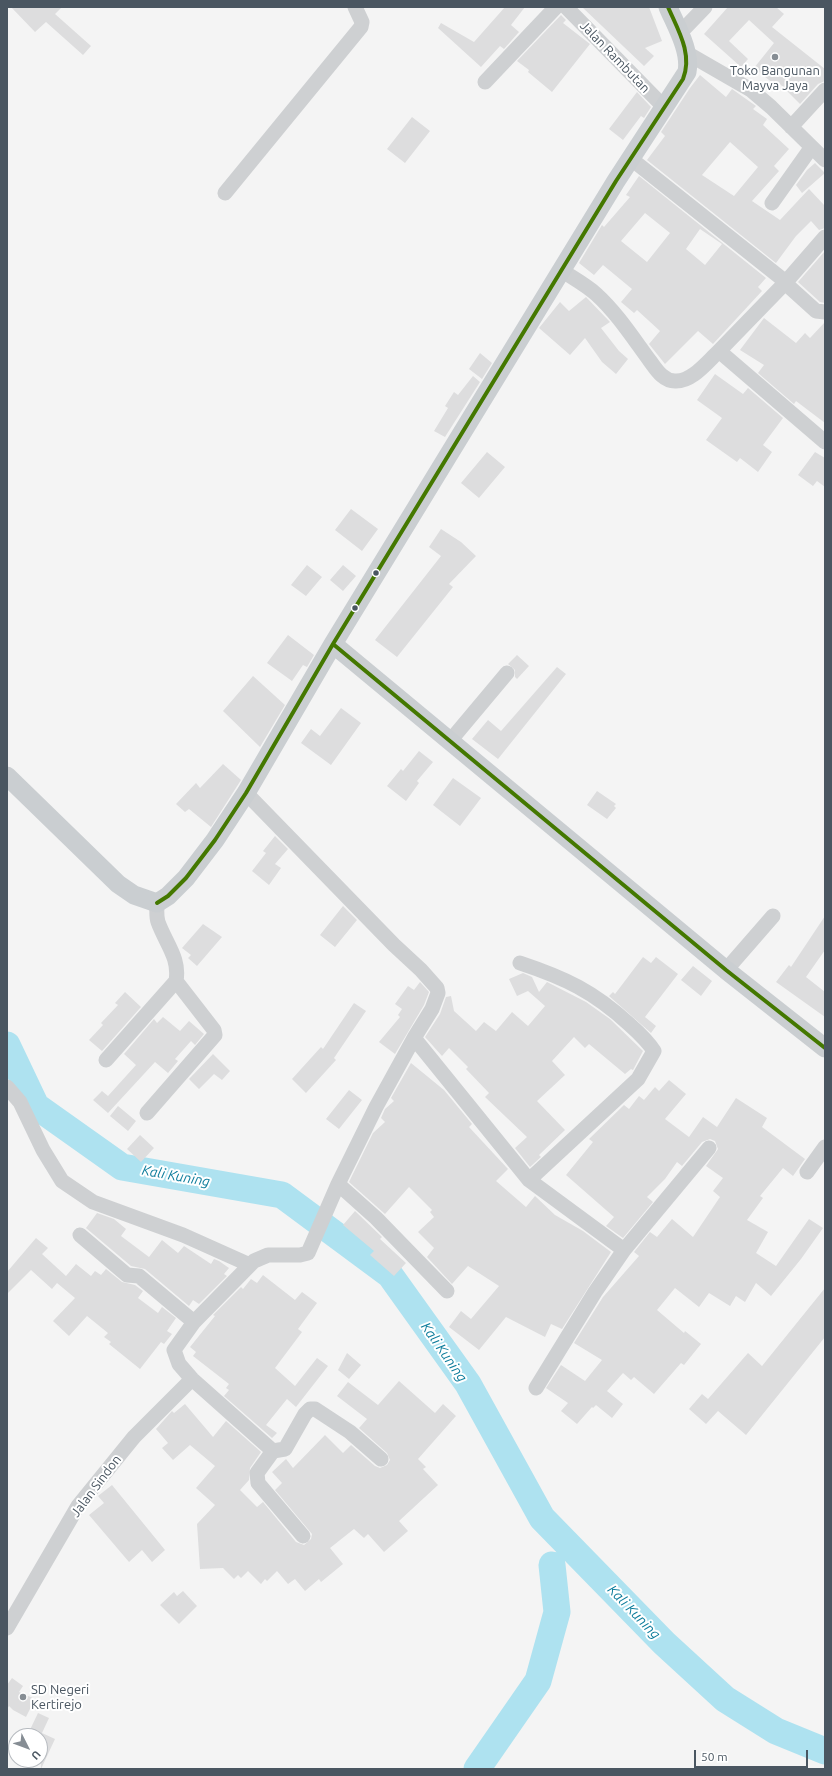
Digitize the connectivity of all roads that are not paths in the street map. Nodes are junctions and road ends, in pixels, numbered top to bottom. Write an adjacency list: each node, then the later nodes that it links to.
1 (355, 7): 17 (street)
2 (556, 7): 10 (street)
3 (566, 7): 12 (street, Jalan Rambutan)
4 (668, 7): 6 (main road)
5 (705, 7): 6 (street)
6 (679, 34): 7 (main road)
7 (685, 52): 8 (main road); 9 (street)
8 (687, 72): 9 (street); 12 (main road)
9 (717, 72): 13 (street)
10 (485, 82)
11 (825, 90): 13 (street)
12 (664, 107): 15 (main road)
13 (791, 127): 14 (street)
14 (811, 148): 16 (street); 18 (street)
15 (630, 158): 20 (main road); 21 (street)
16 (825, 160)
17 (225, 194)
18 (772, 203)
19 (825, 237): 21 (street)
20 (561, 270): 23 (street); 25 (main road)
21 (786, 282): 22 (street); 23 (street)
22 (825, 312)
23 (719, 351): 24 (street)
24 (825, 442)
25 (333, 644): 27 (main road); 29 (main road)
26 (507, 673): 27 (street)
27 (450, 742): 33 (main road)
28 (7, 776): 30 (main road)
29 (246, 792): 30 (main road); 35 (street)
30 (157, 903): 34 (street)
31 (773, 916): 33 (street)
32 (520, 963): 43 (street)
33 (726, 970): 36 (main road)
34 (176, 981): 37 (street); 39 (street)
35 (414, 1038): 43 (street); 44 (street)
36 (825, 1048)
37 (106, 1060)
38 (7, 1087): 47 (street)
39 (147, 1113)
40 (825, 1147): 42 (street)
41 (709, 1148): 46 (street)
42 (807, 1172)
43 (530, 1180): 46 (street)
44 (335, 1191): 47 (street); 48 (street)
45 (80, 1235): 49 (street)
46 (624, 1250): 51 (street)
47 (250, 1265): 49 (street)
48 (447, 1291)
49 (194, 1322): 50 (street)
50 (192, 1379): 52 (street); 55 (street, Jalan Sindon)
51 (536, 1388)
52 (274, 1451): 53 (street); 54 (street)
53 (381, 1459)
54 (303, 1536)
55 (7, 1628)

